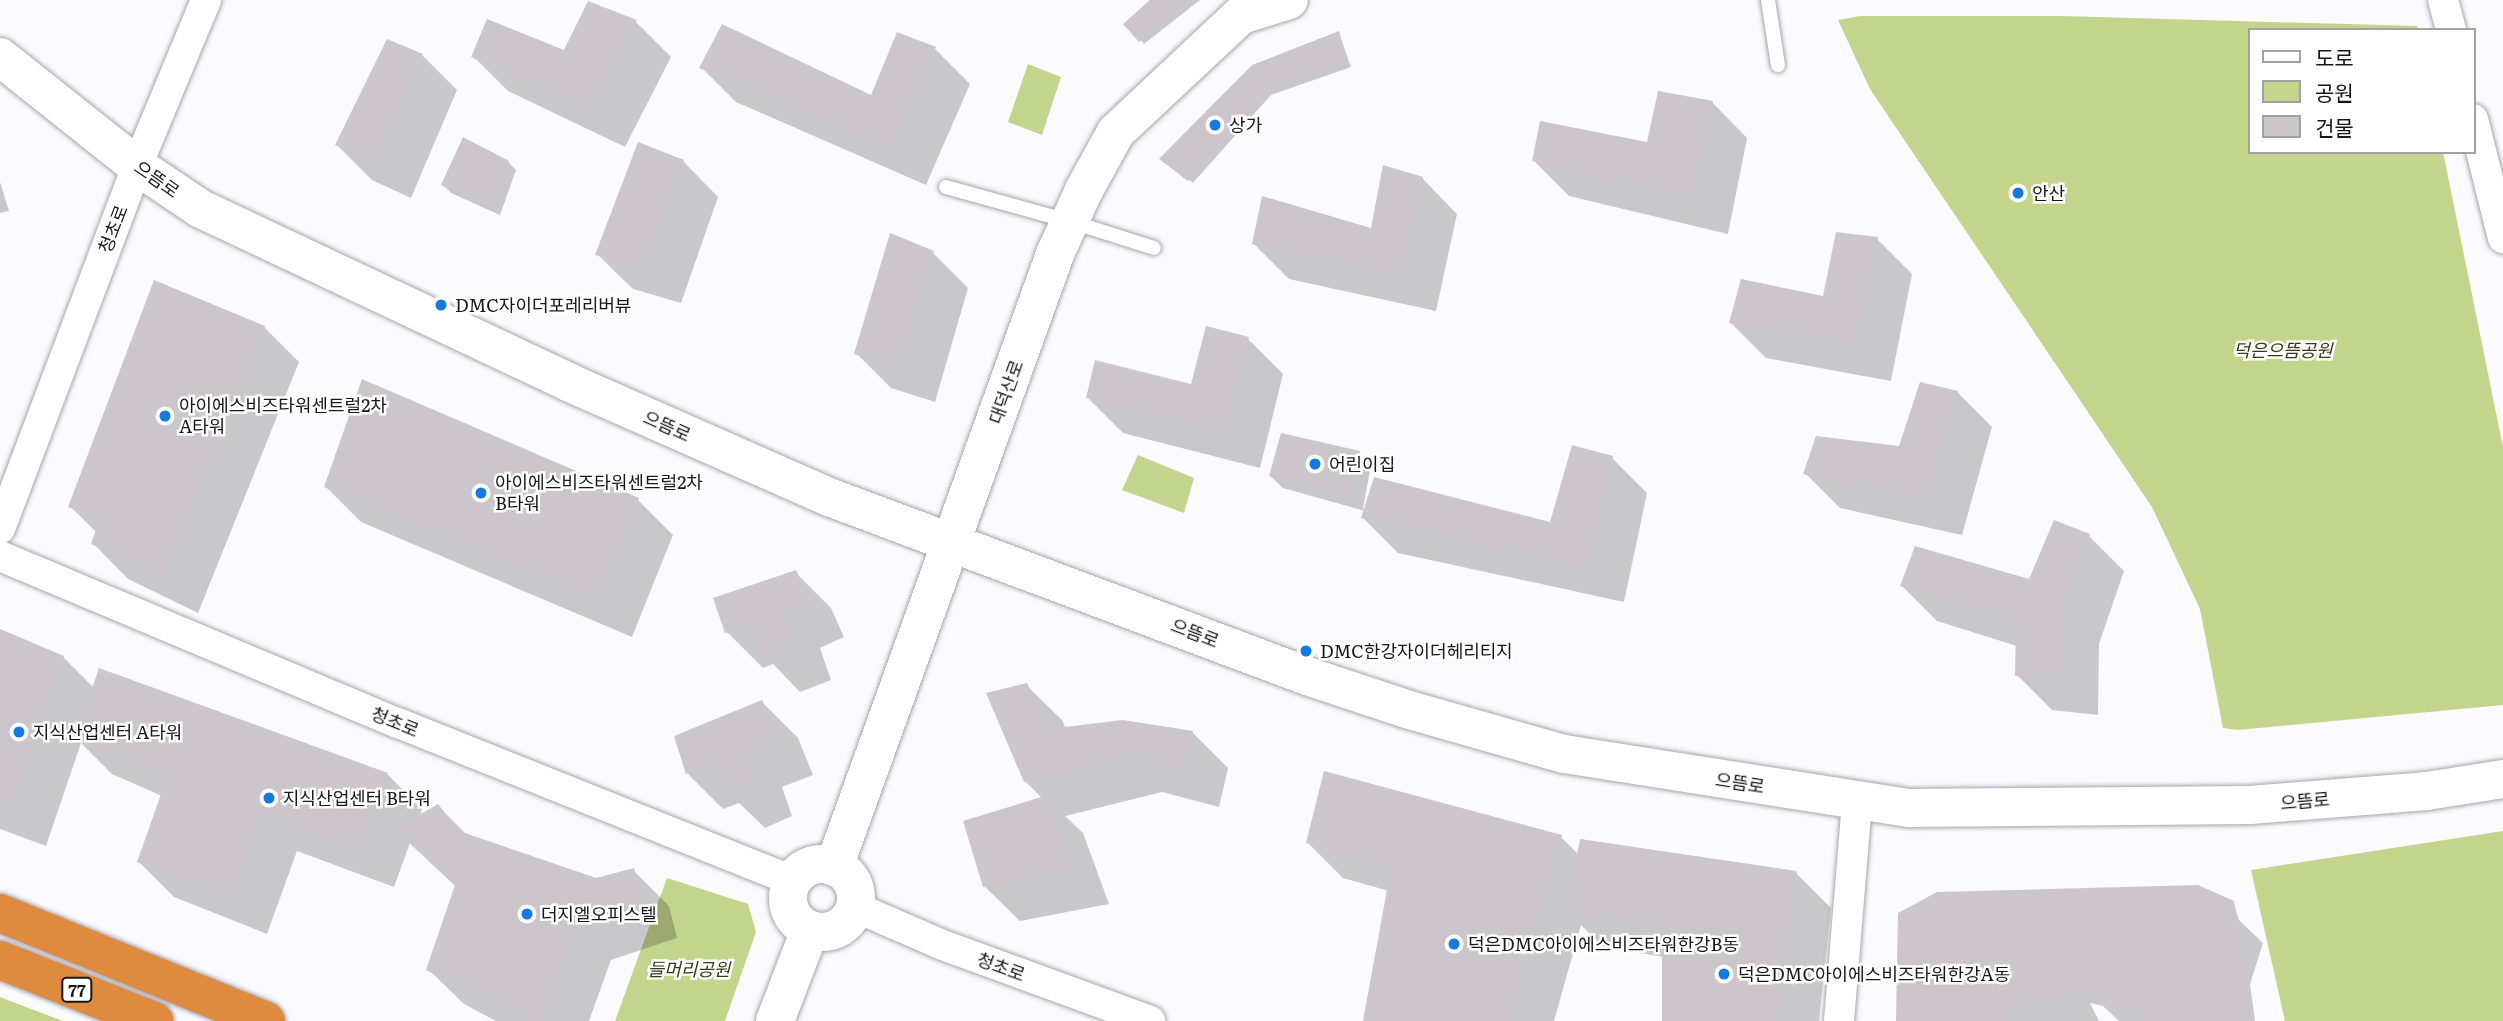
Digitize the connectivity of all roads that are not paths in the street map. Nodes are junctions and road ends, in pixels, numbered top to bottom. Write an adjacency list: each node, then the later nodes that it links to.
1 (206, 0): 9 (street, 청초로)
2 (1289, 0): 11 (street, 대덕산로)
3 (1769, 0): 7 (lane)
4 (2444, 0): 5 (street)
5 (2451, 28)
6 (0, 57): 9 (street, 으뜸로)
7 (1778, 65)
8 (2475, 127): 12 (street)
9 (137, 166): 14 (street, 청초로); 15 (street, 으뜸로)
10 (946, 187): 11 (lane)
11 (1069, 221): 13 (lane); 15 (street, 대덕산로)
12 (2503, 238)
13 (1154, 248)
14 (0, 529)
15 (950, 544): 18 (street, 으뜸로); 19 (street, 대덕산로)
16 (0, 556): 20 (street, 청초로)
17 (2503, 779): 18 (street, 으뜸로)
18 (1857, 802): 29 (street)
19 (834, 867): 20 (street); 21 (street)
20 (793, 881): 23 (street)
21 (855, 907): 23 (street); 28 (street, 청초로)
22 (0, 913): 26 (highway)
23 (810, 930): 27 (street)
24 (0, 960): 25 (highway, 77)
25 (154, 1021)
26 (266, 1021)
27 (775, 1021)
28 (1150, 1021)
29 (1839, 1021)

